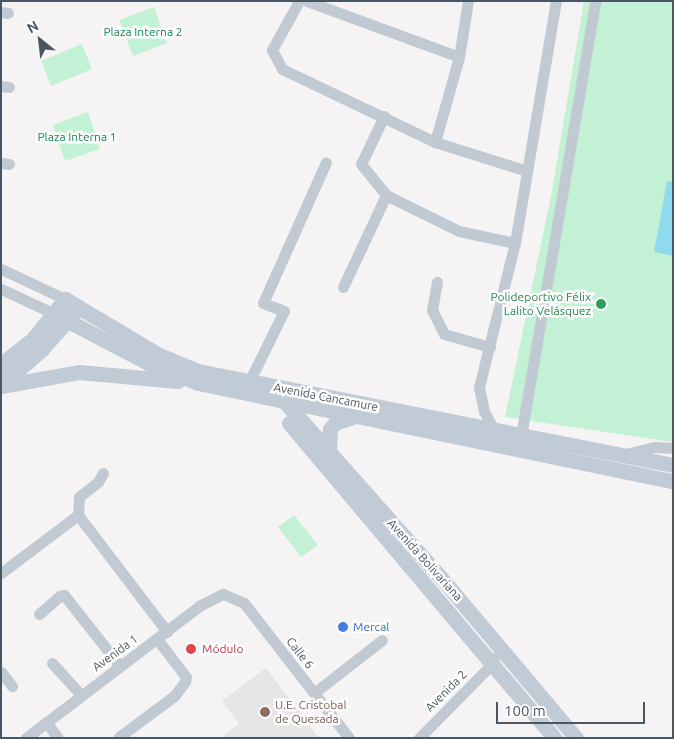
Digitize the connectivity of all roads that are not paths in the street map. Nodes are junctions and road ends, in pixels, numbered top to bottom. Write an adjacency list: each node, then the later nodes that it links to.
1 (299, 1): 7 (street)
2 (307, 1): 6 (street)
3 (468, 1): 6 (street)
4 (556, 1): 10 (street)
5 (595, 1): 28 (street)
6 (459, 57): 8 (street)
7 (384, 116): 8 (street); 11 (street)
8 (434, 142): 10 (street)
9 (326, 162): 24 (street)
10 (527, 170): 12 (street)
11 (386, 195): 12 (street); 15 (street)
12 (515, 243): 19 (street)
13 (1, 269): 17 (street, Avenida Cancamure)
14 (437, 282): 19 (street)
15 (343, 287)
16 (1, 289): 18 (street, Avenida Cancamure)
17 (72, 303): 18 (main road); 24 (main road, Avenida Cancamure)
18 (61, 317): 20 (main road); 21 (main road); 22 (main road, Avenida Cancamure)
19 (490, 347): 27 (street)
20 (1, 364)
21 (1, 381)
22 (198, 383): 23 (main road); 24 (main road, Avenida Cancamure)
23 (1, 386)
24 (261, 388): 25 (main road, Avenida Bolivariana); 27 (main road, Avenida Cancamure); 46 (main road, Avenida Bolivariana)
25 (285, 403): 26 (main road, Avenida Cancamure); 30 (main road, Avenida Bolivariana)
26 (354, 417): 30 (main road); 32 (main road, Avenida Cancamure)
27 (494, 430): 28 (main road, Avenida Cancamure)
28 (521, 436): 32 (main road, Avenida Cancamure)
29 (673, 448): 31 (street)
30 (330, 454): 43 (main road, Avenida Bolivariana)
31 (622, 455): 32 (main road, Avenida Cancamure); 33 (main road, Avenida Cancamure)
32 (585, 456): 35 (main road, Avenida Cancamure)
33 (673, 465)
34 (103, 473): 36 (street)
35 (673, 481)
36 (78, 514): 37 (street); 40 (street)
37 (1, 573)
38 (223, 594): 40 (street, Avenida 1); 50 (street, Calle 6)
39 (39, 614): 47 (street)
40 (167, 632): 41 (street, Avenida 1)
41 (157, 639): 47 (street, Avenida 1); 53 (street)
42 (382, 640): 50 (street)
43 (498, 644): 44 (main road, Avenida Bolivariana); 46 (street)
44 (512, 661): 46 (street); 59 (main road, Avenida Bolivariana)
45 (52, 663): 51 (street)
46 (493, 663): 57 (street, Avenida 2); 58 (main road, Avenida Bolivariana)
47 (120, 666): 51 (street, Avenida 1)
48 (1, 672): 49 (street)
49 (12, 686)
50 (314, 693): 56 (street, Calle 6)
51 (81, 695): 52 (street, Avenida 1)
52 (46, 722): 54 (street, Avenida 1); 55 (street)
53 (119, 737)
54 (26, 738)
55 (58, 738)
56 (349, 738)
57 (419, 738)
58 (554, 738)
59 (576, 738)

